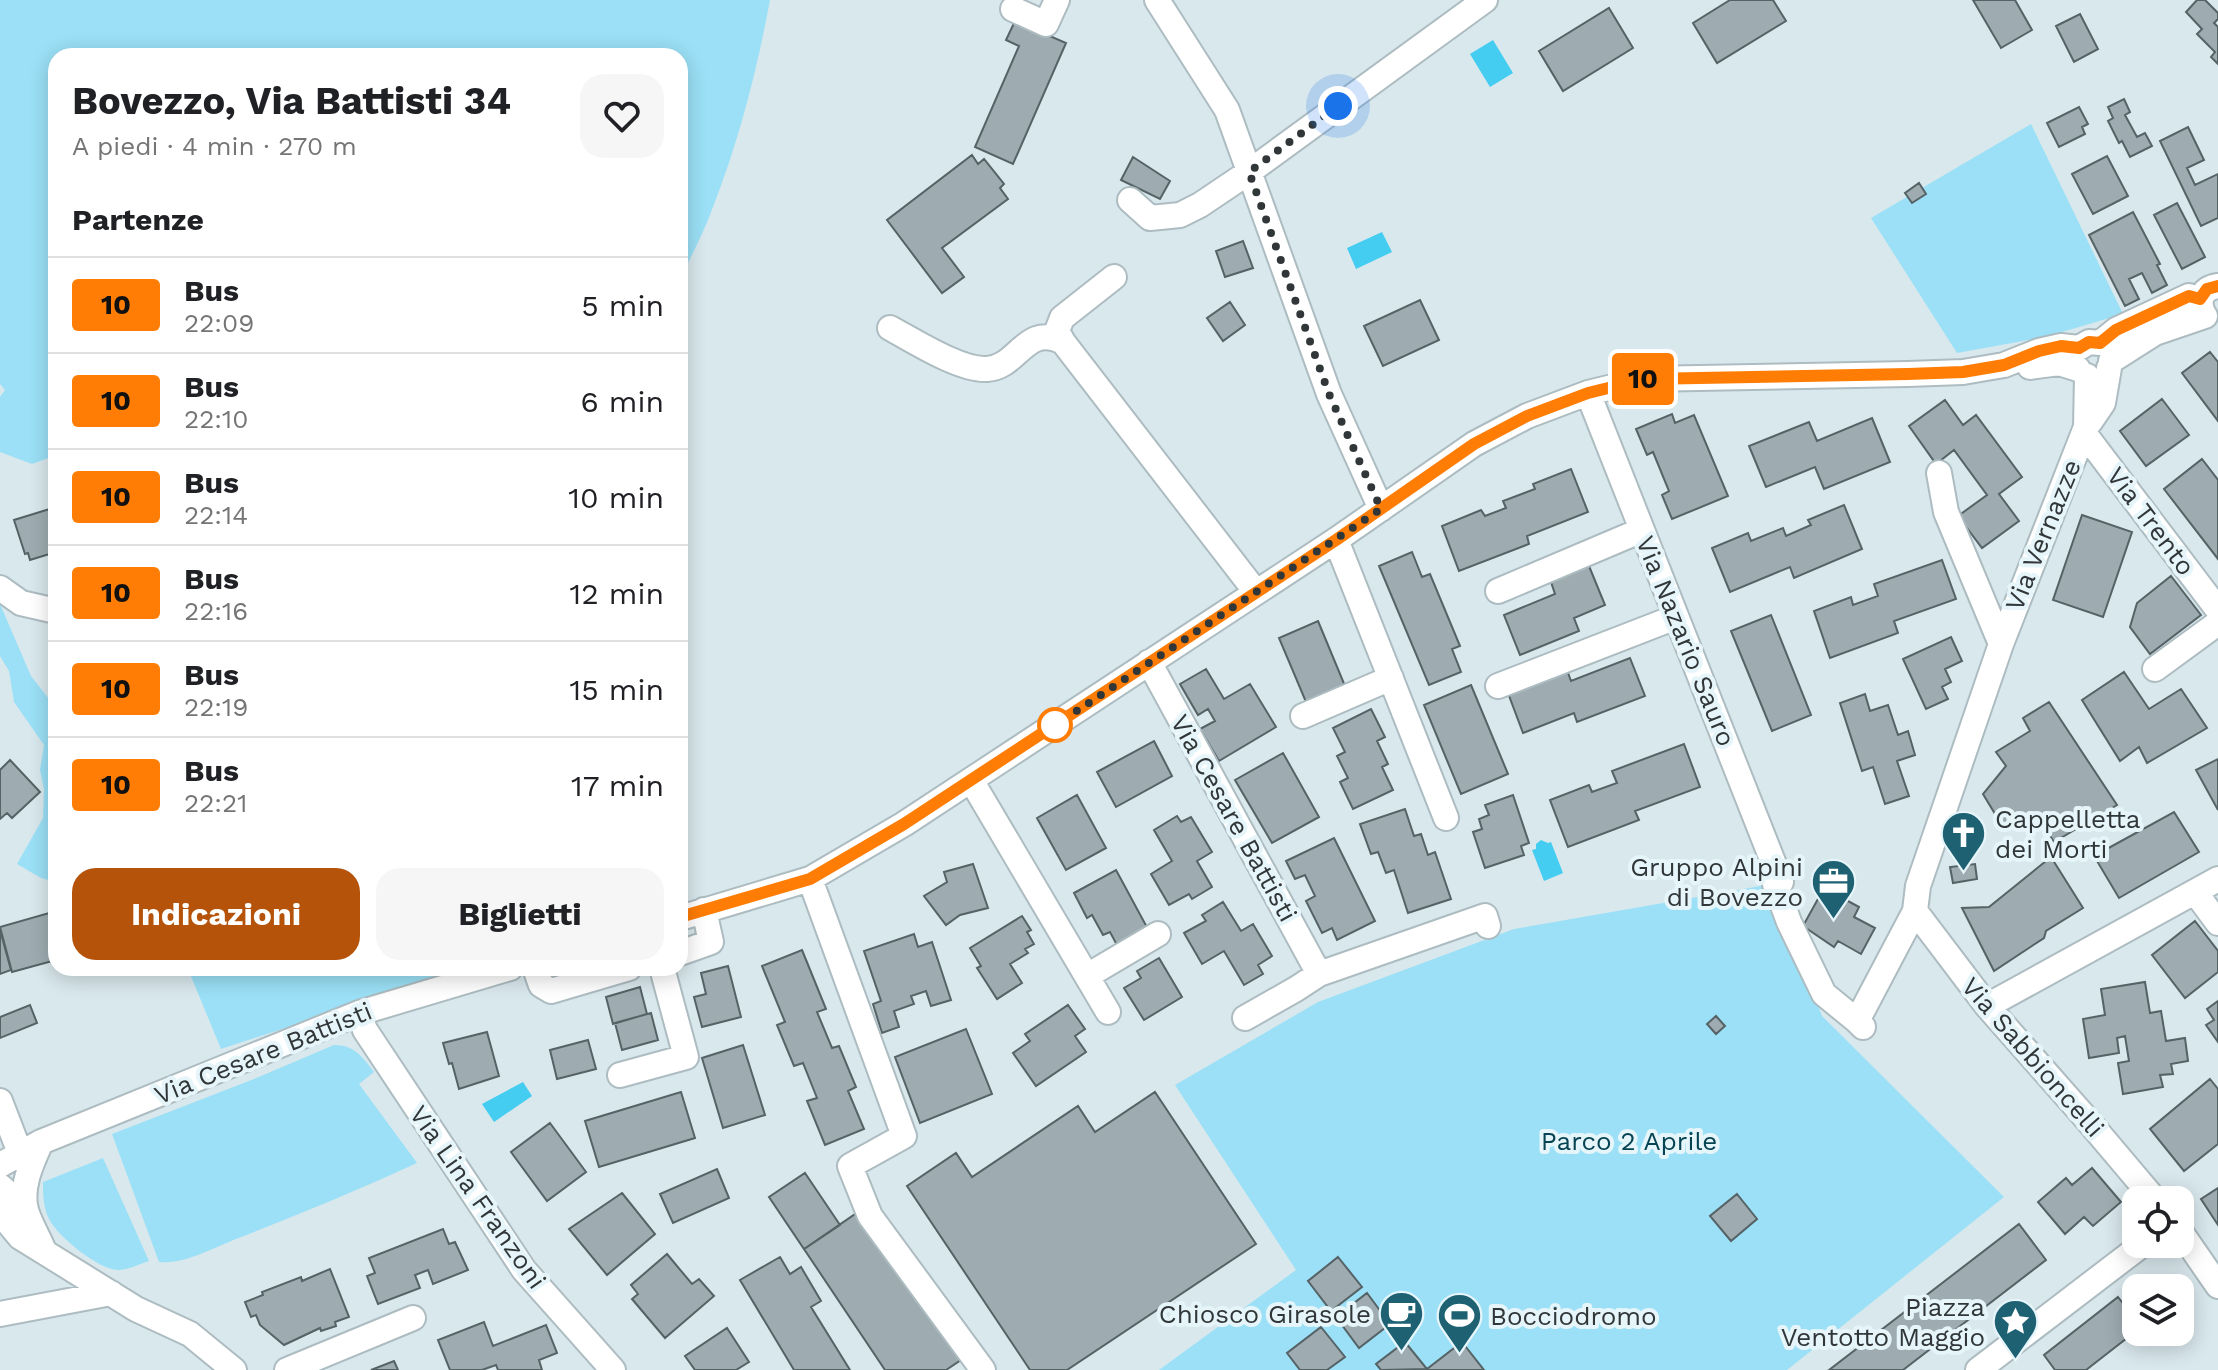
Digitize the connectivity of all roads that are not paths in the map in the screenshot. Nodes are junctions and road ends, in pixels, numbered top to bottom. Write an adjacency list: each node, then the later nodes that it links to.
1 (1057, 0): 4 (street)
2 (1157, 0): 5 (street)
3 (1485, 0): 5 (street)
4 (1013, 9)
5 (1242, 177): 6 (street); 15 (street)
6 (1130, 200)
7 (1114, 277): 10 (street)
8 (2212, 311): 11 (street)
9 (890, 328): 10 (street)
10 (1063, 342): 20 (street)
11 (2094, 361): 12 (street); 13 (street, Via Vernazze)
12 (1588, 393): 15 (street); 16 (street, Via Nazario Sauro)
13 (2085, 430): 22 (street, Via Trento); 25 (street, Via Vernazze)
14 (1939, 473): 25 (street, Via Vernazze)
15 (1381, 509): 17 (street)
16 (1642, 530): 19 (street); 23 (street, Via Nazario Sauro)
17 (1336, 540): 20 (street); 28 (street)
18 (0, 588): 21 (street)
19 (1498, 591)
20 (1256, 592): 26 (street)
21 (48, 609)
22 (2218, 610)
23 (1676, 617): 29 (street); 53 (street, Via Nazario Sauro)
24 (2218, 623): 27 (street)
25 (2001, 644): 37 (street, Via Vernazze)
26 (1149, 662): 31 (street); 43 (street, Via Cesare Battisti)
27 (2155, 669)
28 (1391, 678): 30 (street); 32 (street)
29 (1498, 686)
30 (1303, 716)
31 (971, 780): 33 (street); 48 (street)
32 (1446, 818)
33 (810, 879): 36 (street); 73 (street)
34 (2218, 879): 35 (street)
35 (2195, 892): 39 (street); 49 (street)
36 (704, 910): 38 (street); 42 (street)
37 (1915, 911): 49 (street, Via Sabbioncelli); 53 (street, Via Vernazze)
38 (688, 915)
39 (2218, 923)
40 (1488, 926): 43 (street)
41 (1158, 934): 48 (street)
42 (688, 950)
43 (1319, 974): 52 (street)
44 (483, 976): 51 (street, Via Cesare Battisti)
45 (538, 976): 46 (street)
46 (602, 976)
47 (664, 976): 54 (street)
48 (1087, 976): 50 (street)
49 (1987, 1006): 58 (street, Via Sabbioncelli)
50 (1108, 1012)
51 (359, 1013): 56 (street, Via Cesare Battisti); 72 (street, Via Lina Franzoni)
52 (1245, 1018)
53 (1860, 1024)
54 (620, 1075)
55 (0, 1101): 56 (street)
56 (20, 1154): 59 (street)
57 (0, 1186): 59 (street)
58 (2142, 1186)
59 (25, 1208): 63 (street)
60 (0, 1213): 61 (street)
61 (10, 1232): 63 (street)
62 (2194, 1250): 65 (street)
63 (44, 1251): 66 (street)
64 (2127, 1258): 69 (street)
65 (2216, 1279)
66 (111, 1293): 67 (street); 70 (street)
67 (0, 1314)
68 (413, 1318): 71 (street)
69 (2006, 1362): 74 (street)
70 (234, 1370)
71 (287, 1370)
72 (613, 1370)
73 (983, 1370)
74 (1978, 1370)

